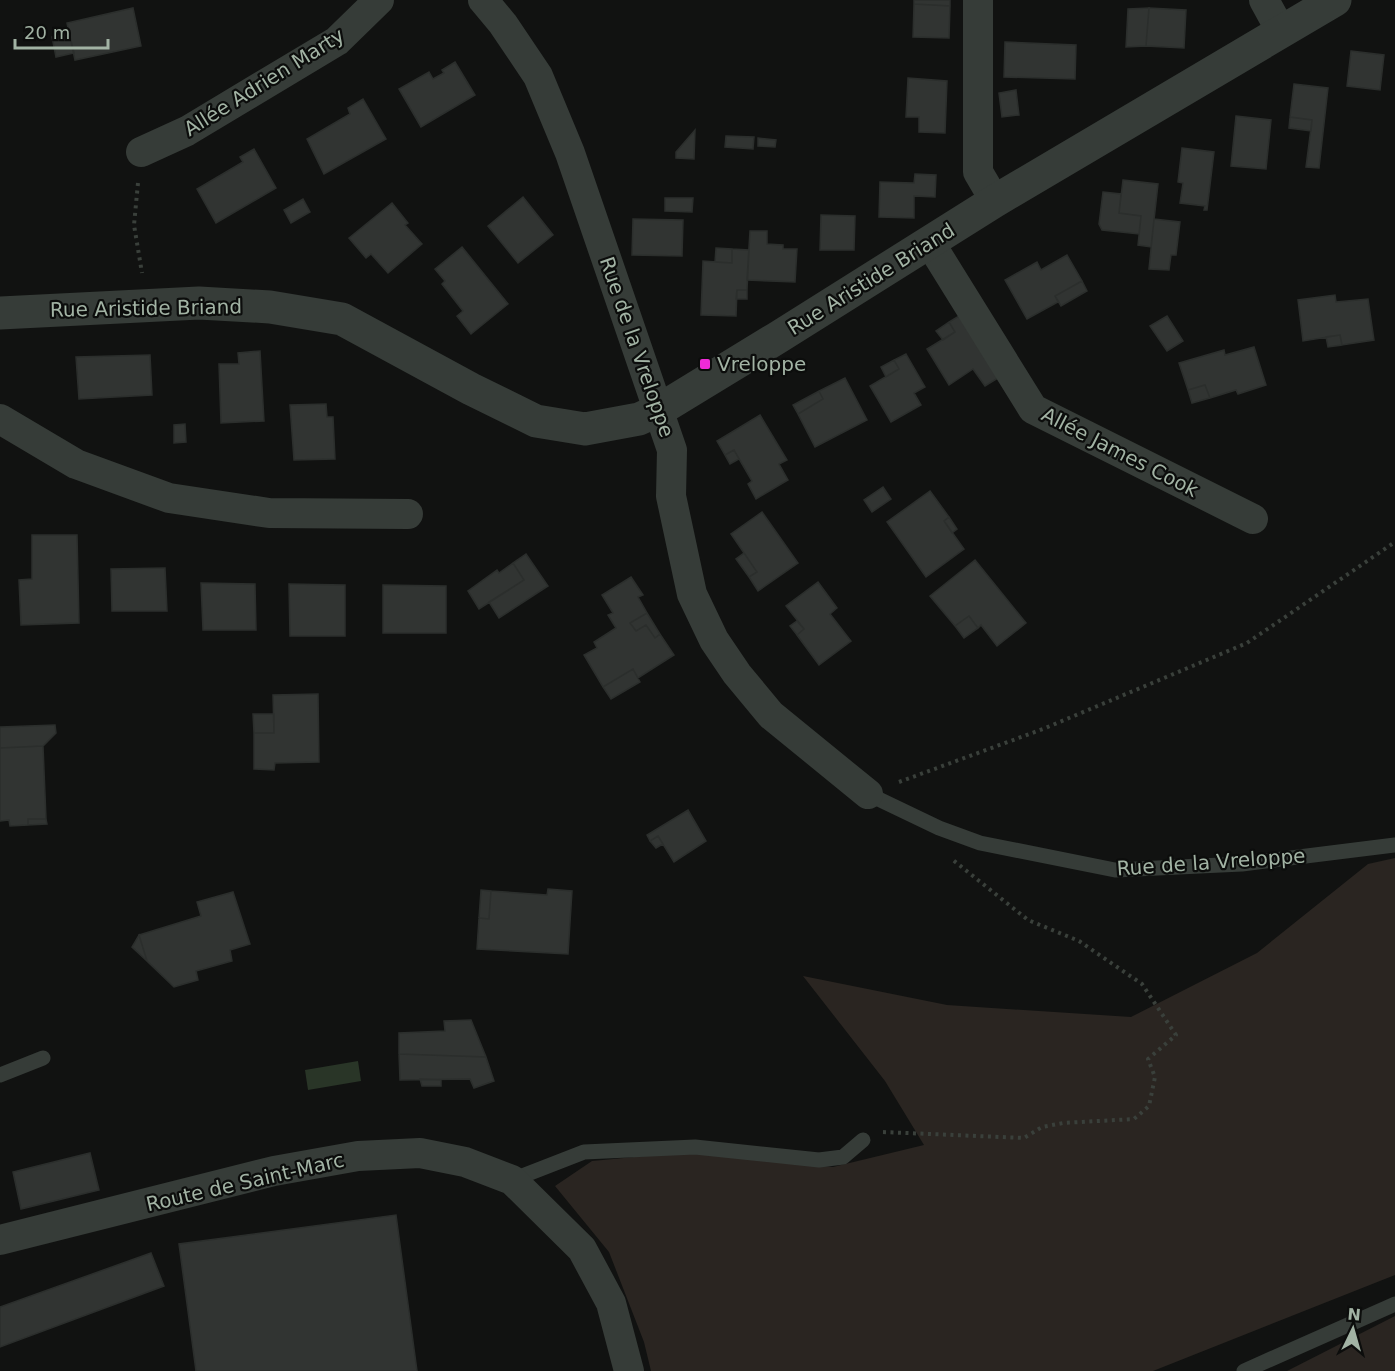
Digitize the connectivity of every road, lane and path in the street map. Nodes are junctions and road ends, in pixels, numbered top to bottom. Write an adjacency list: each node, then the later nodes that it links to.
1 (379, 0): 7 (street, Allée Adrien Marty)
2 (483, 0): 12 (street, Rue de la Vreloppe)
3 (978, 0): 8 (street)
4 (1264, 0): 6 (street)
5 (1335, 0): 6 (street, Rue Aristide Briand)
6 (1281, 31): 8 (street, Rue Aristide Briand)
7 (141, 152): 10 (path)
8 (995, 201): 9 (street, Rue Aristide Briand)
9 (930, 243): 12 (street, Rue Aristide Briand); 15 (street, Allée James Cook)
10 (147, 305): 11 (street, Rue Aristide Briand); 12 (street, Rue Aristide Briand)
11 (0, 313)
12 (659, 410): 17 (street, Rue de la Vreloppe)
13 (0, 419): 14 (street)
14 (408, 514)
15 (1253, 519)
16 (1395, 542): 17 (path)
17 (868, 794): 18 (lane, Rue de la Vreloppe)
18 (939, 828): 19 (lane, Rue de la Vreloppe); 22 (path)
19 (1395, 845)
20 (43, 1058): 21 (lane)
21 (0, 1075)
22 (863, 1140): 23 (lane)
23 (512, 1180): 24 (street, Route de Saint-Marc); 26 (street, Route de Saint-Marc)
24 (0, 1240)
25 (1395, 1304): 27 (lane)
26 (629, 1371)
27 (1244, 1371)

